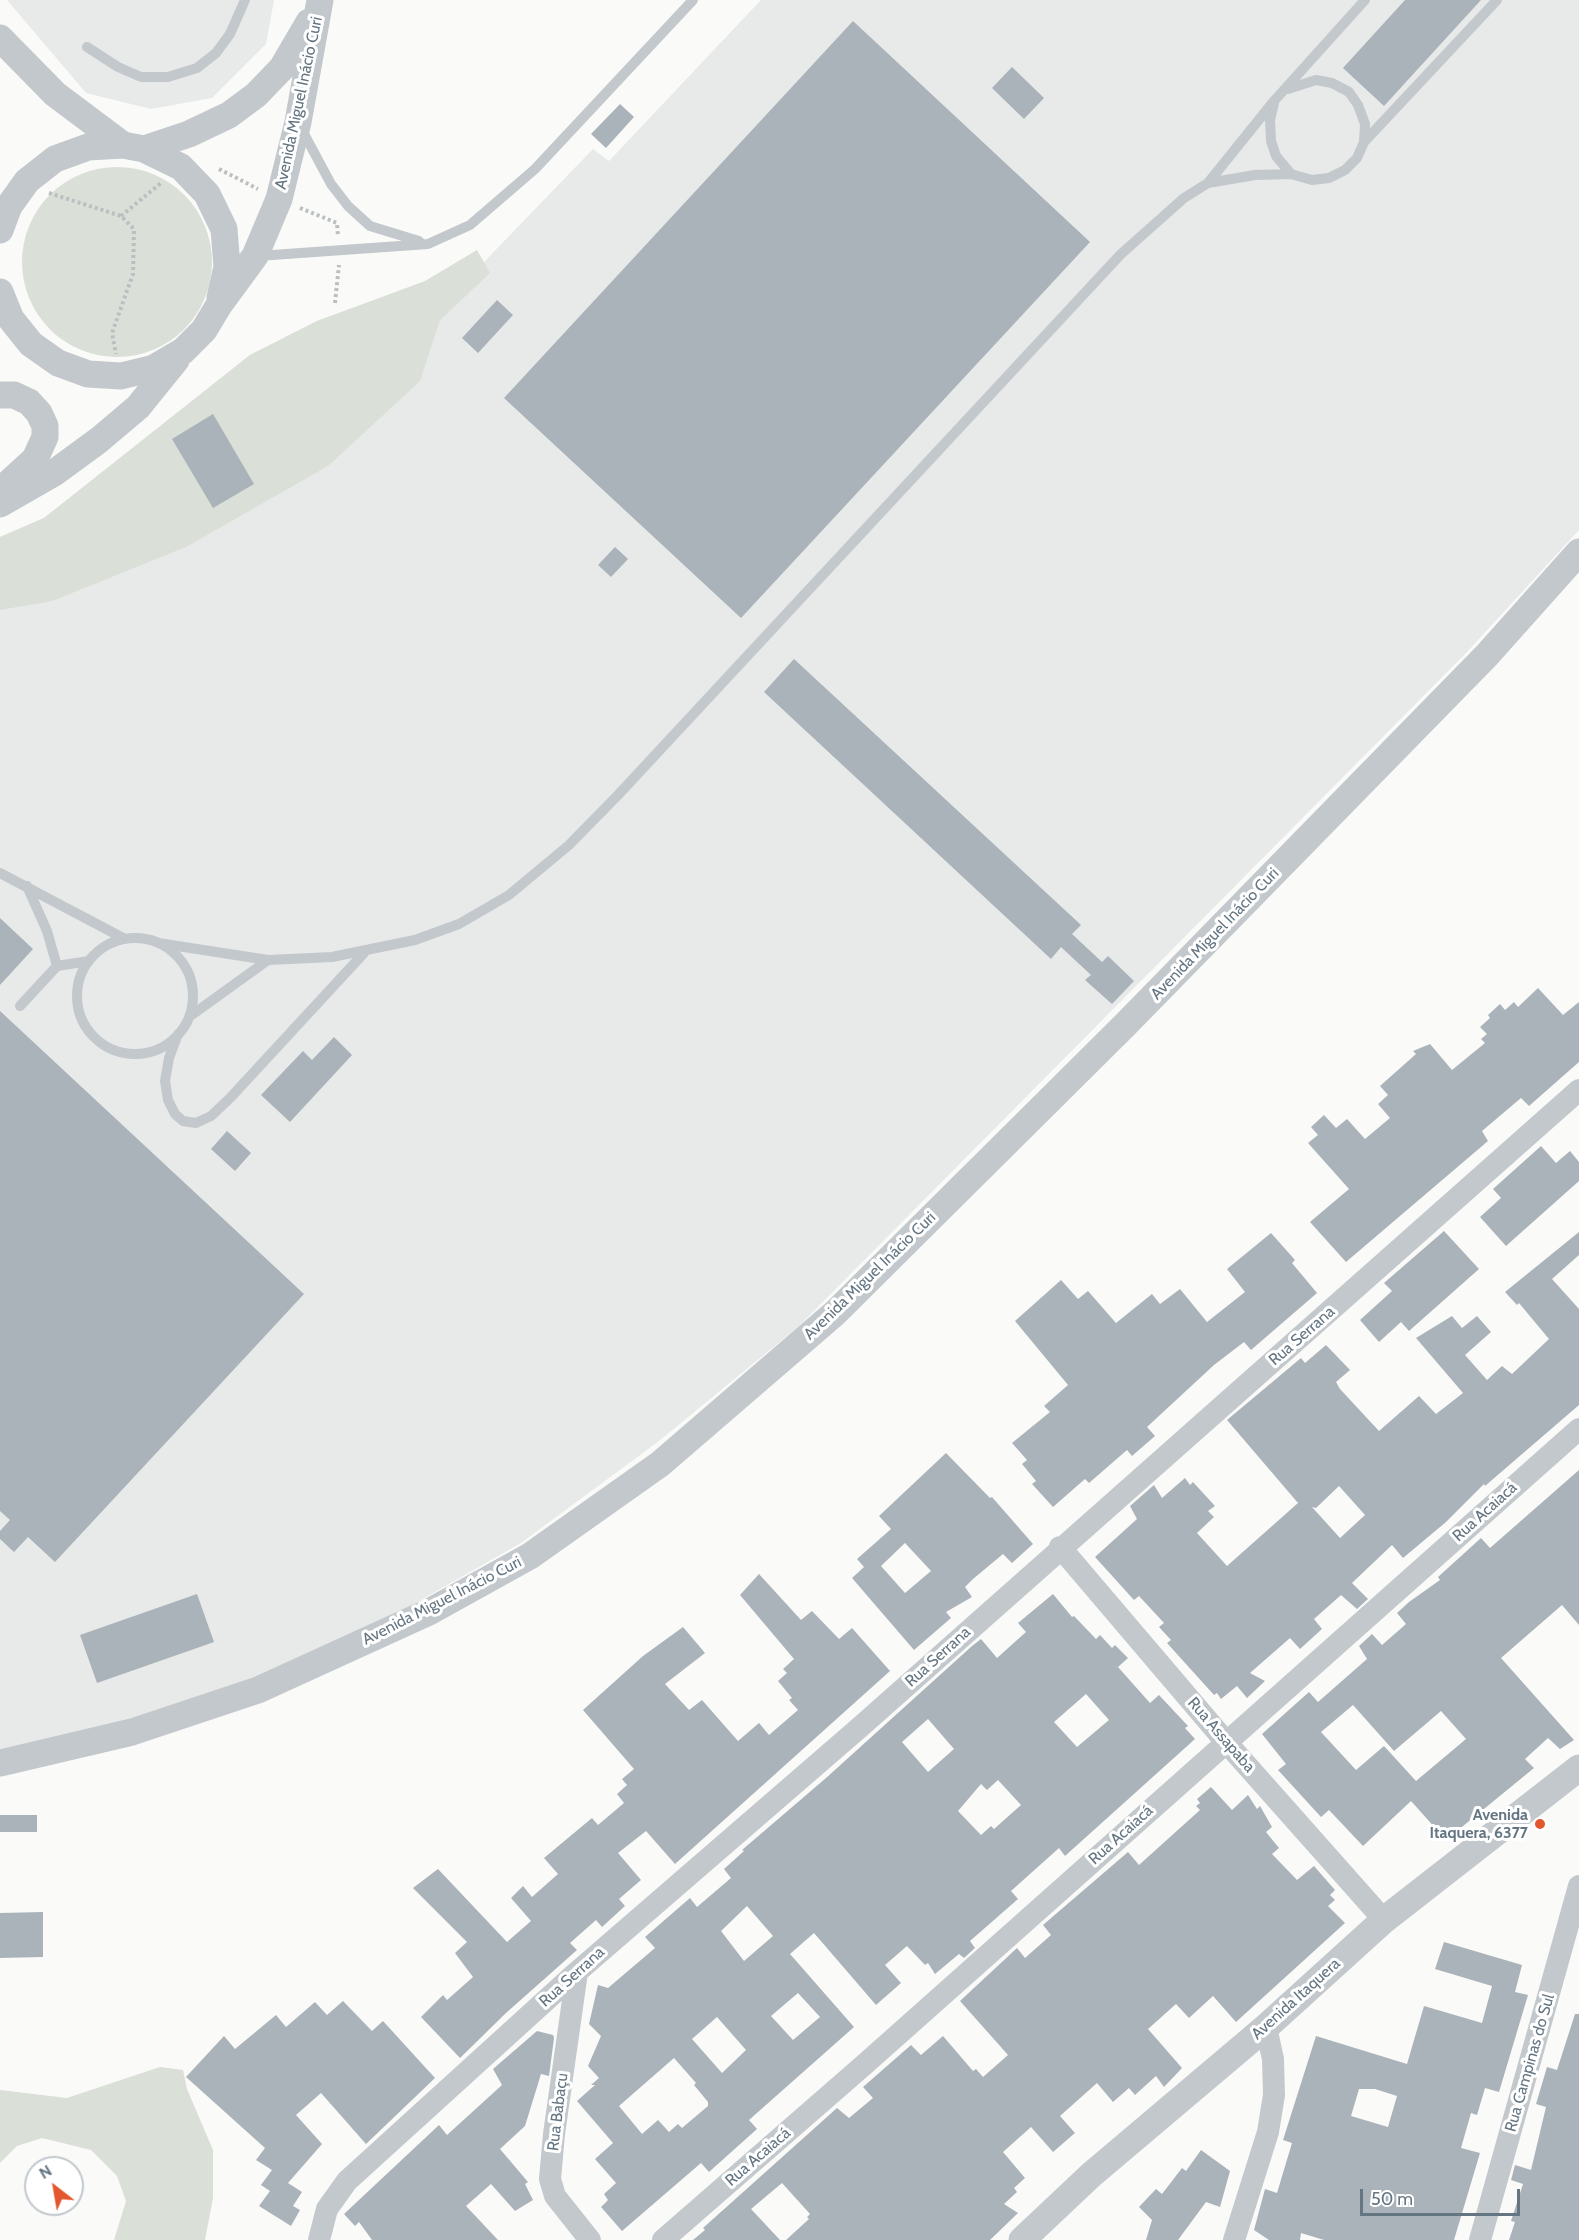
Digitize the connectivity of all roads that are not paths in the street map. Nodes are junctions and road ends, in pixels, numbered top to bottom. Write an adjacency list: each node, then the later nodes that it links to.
1 (245, 0): 7 (lane)
2 (693, 0): 15 (lane)
3 (1365, 0): 8 (lane)
4 (1497, 0): 10 (lane)
5 (320, 3): 9 (street, Avenida Miguel Inácio Curi); 11 (street, Avenida Miguel Inácio Curi)
6 (0, 38): 11 (street)
7 (87, 47)
8 (1278, 97): 10 (lane); 12 (lane); 13 (lane)
9 (298, 122): 15 (lane); 16 (street, Avenida Miguel Inácio Curi)
10 (1364, 142): 12 (lane)
11 (133, 147): 14 (street); 18 (street)
12 (1292, 174): 13 (lane)
13 (1208, 183): 28 (lane)
14 (0, 230)
15 (428, 244): 16 (lane)
16 (255, 256): 18 (street, Avenida Miguel Inácio Curi)
17 (0, 292): 19 (street, Avenida Miguel Inácio Curi)
18 (219, 304): 19 (street, Avenida Miguel Inácio Curi)
19 (183, 351): 22 (street, Avenida Miguel Inácio Curi)
20 (0, 395): 21 (street)
21 (0, 490)
22 (0, 504)
23 (1579, 552): 39 (street, Avenida Miguel Inácio Curi)
24 (0, 873): 25 (lane)
25 (27, 886): 26 (lane); 31 (lane)
26 (125, 939): 27 (lane); 30 (lane)
27 (158, 943): 29 (lane); 33 (lane)
28 (364, 953): 29 (lane); 34 (lane)
29 (268, 960): 33 (lane)
30 (89, 961): 31 (lane); 34 (lane)
31 (57, 966): 32 (lane)
32 (20, 1006)
33 (189, 1017): 34 (lane)
34 (179, 1034)
35 (1579, 1090): 37 (street, Rua Serrana)
36 (1579, 1429): 38 (street, Rua Acaiacá)
37 (1060, 1547): 38 (street, Rua Assapaba); 43 (street, Rua Serrana)
38 (1226, 1742): 42 (street, Rua Assapaba); 47 (street, Rua Acaiacá)
39 (0, 1763)
40 (1579, 1768): 42 (street, Avenida Itaquera)
41 (1579, 1886): 50 (street, Rua Campinas do Sul)
42 (1384, 1920): 44 (street, Avenida Itaquera)
43 (577, 1972): 45 (street, Rua Serrana); 46 (street, Rua Babaçu)
44 (1266, 2027): 48 (street, Avenida Itaquera); 49 (street)
45 (319, 2240)
46 (590, 2240)
47 (663, 2240)
48 (1022, 2240)
49 (1234, 2240)
50 (1480, 2240)

